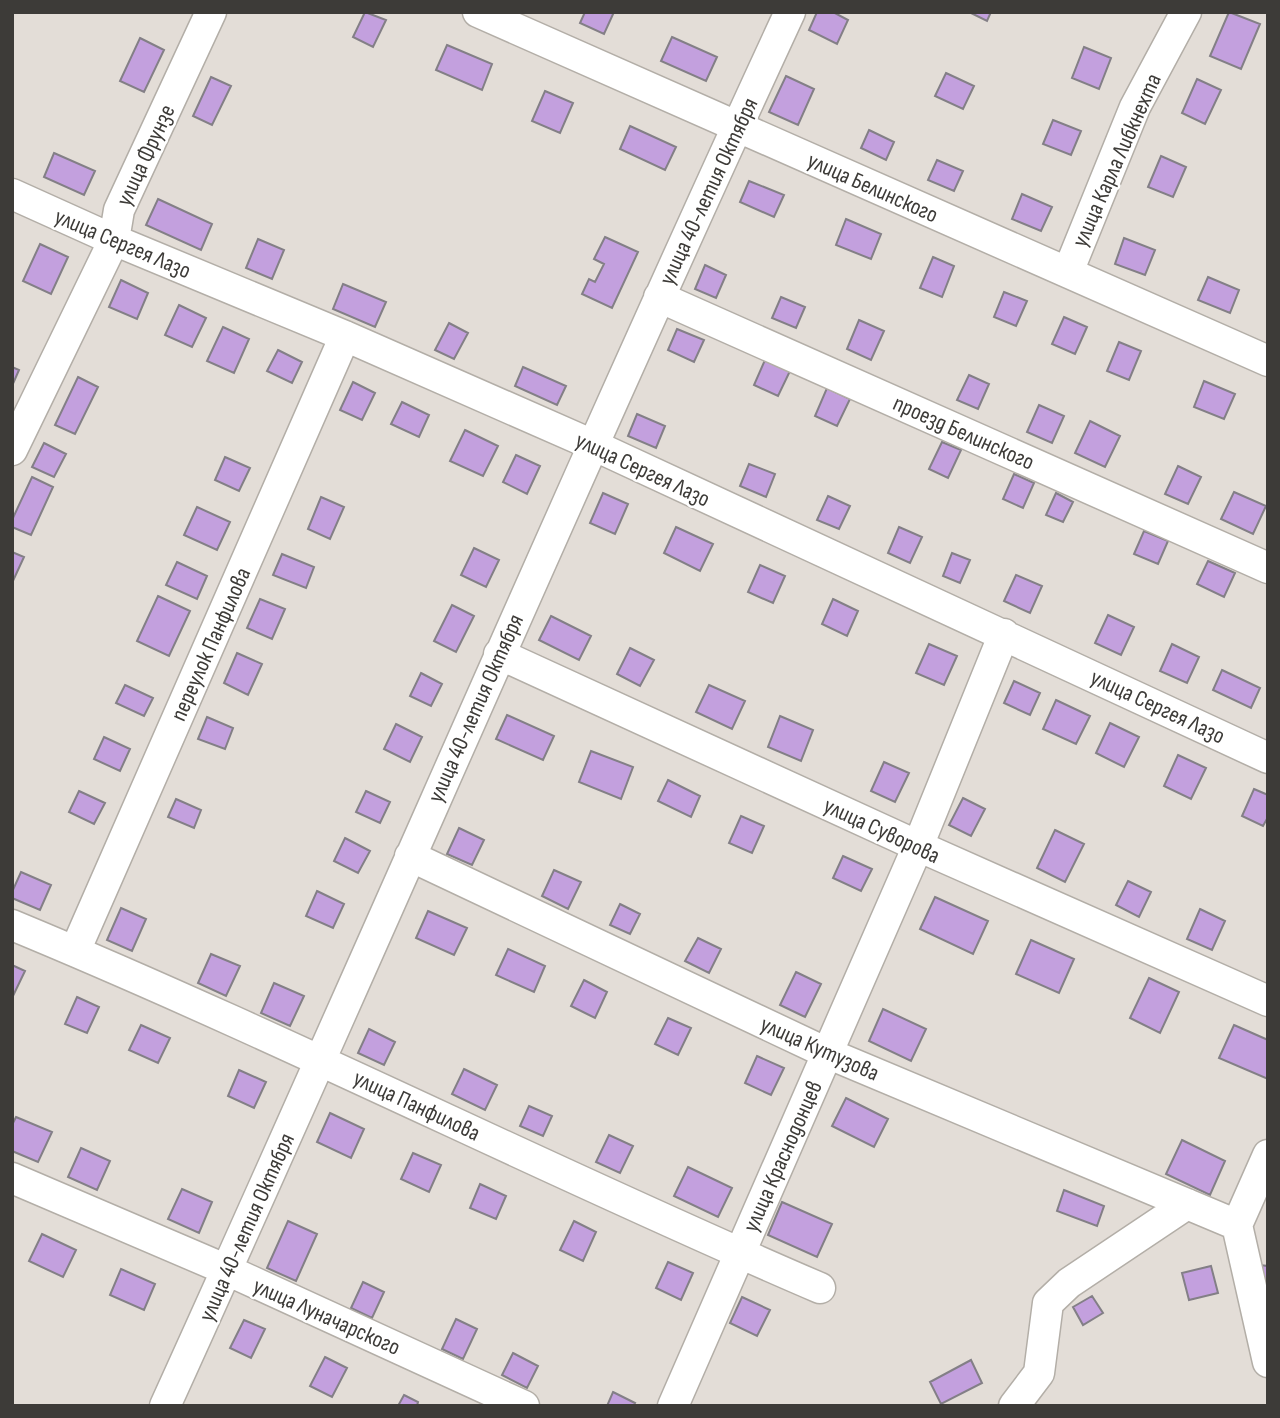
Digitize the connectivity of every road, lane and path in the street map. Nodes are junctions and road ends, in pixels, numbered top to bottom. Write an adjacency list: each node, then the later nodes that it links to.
1 (211, 12): 7 (street, улица Фрунзе)
2 (478, 12): 5 (street, улица Белинского)
3 (790, 12): 5 (street, улица 40-летия Октября)
4 (1186, 12): 8 (street, улица Карла Либкнехта)
5 (737, 128): 8 (street, улица Белинского); 9 (street, улица 40-летия Октября)
6 (12, 194): 7 (street, улица Сергея Лазо)
7 (114, 240): 10 (street, улица Сергея Лазо); 12 (street, улица Фрунзе)
8 (1068, 272): 11 (street, улица Белинского)
9 (659, 297): 13 (street, улица 40-летия Октября); 14 (street, проезд Белинского)
10 (345, 336): 13 (street, улица Сергея Лазо); 21 (street, переулок Панфилова)
11 (1268, 361)
12 (15, 438)
13 (593, 445): 15 (street, улица Сергея Лазо); 16 (street, улица 40-летия Октября)
14 (1268, 568)
15 (1004, 634): 17 (street, улица Сергея Лазо); 18 (street, улица Краснодонцев)
16 (499, 654): 18 (street, улица Суворова); 19 (street, улица 40-летия Октября)
17 (1268, 758)
18 (918, 846): 22 (street, улица Суворова); 23 (street, улица Краснодонцев)
19 (410, 856): 23 (street, улица Кутузова); 24 (street, улица 40-летия Октября)
20 (12, 925): 21 (street, улица Панфилова)
21 (75, 951): 24 (street, улица Панфилова)
22 (1268, 1001)
23 (827, 1053): 27 (street, улица Кутузова); 29 (street, улица Краснодонцев)
24 (322, 1062): 29 (street, улица Панфилова); 30 (street, улица 40-летия Октября)
25 (1268, 1154): 28 (street)
26 (12, 1178): 30 (street, улица Луначарского)
27 (1187, 1204): 28 (street, улица Кутузова); 36 (street)
28 (1237, 1225): 32 (street)
29 (740, 1254): 31 (street, улица Панфилова); 35 (street, улица Краснодонцев)
30 (227, 1270): 33 (street, улица 40-летия Октября); 34 (street, улица Луначарского)
31 (820, 1288)
32 (1268, 1362)
33 (165, 1406)
34 (524, 1406)
35 (673, 1406)
36 (1014, 1406)

